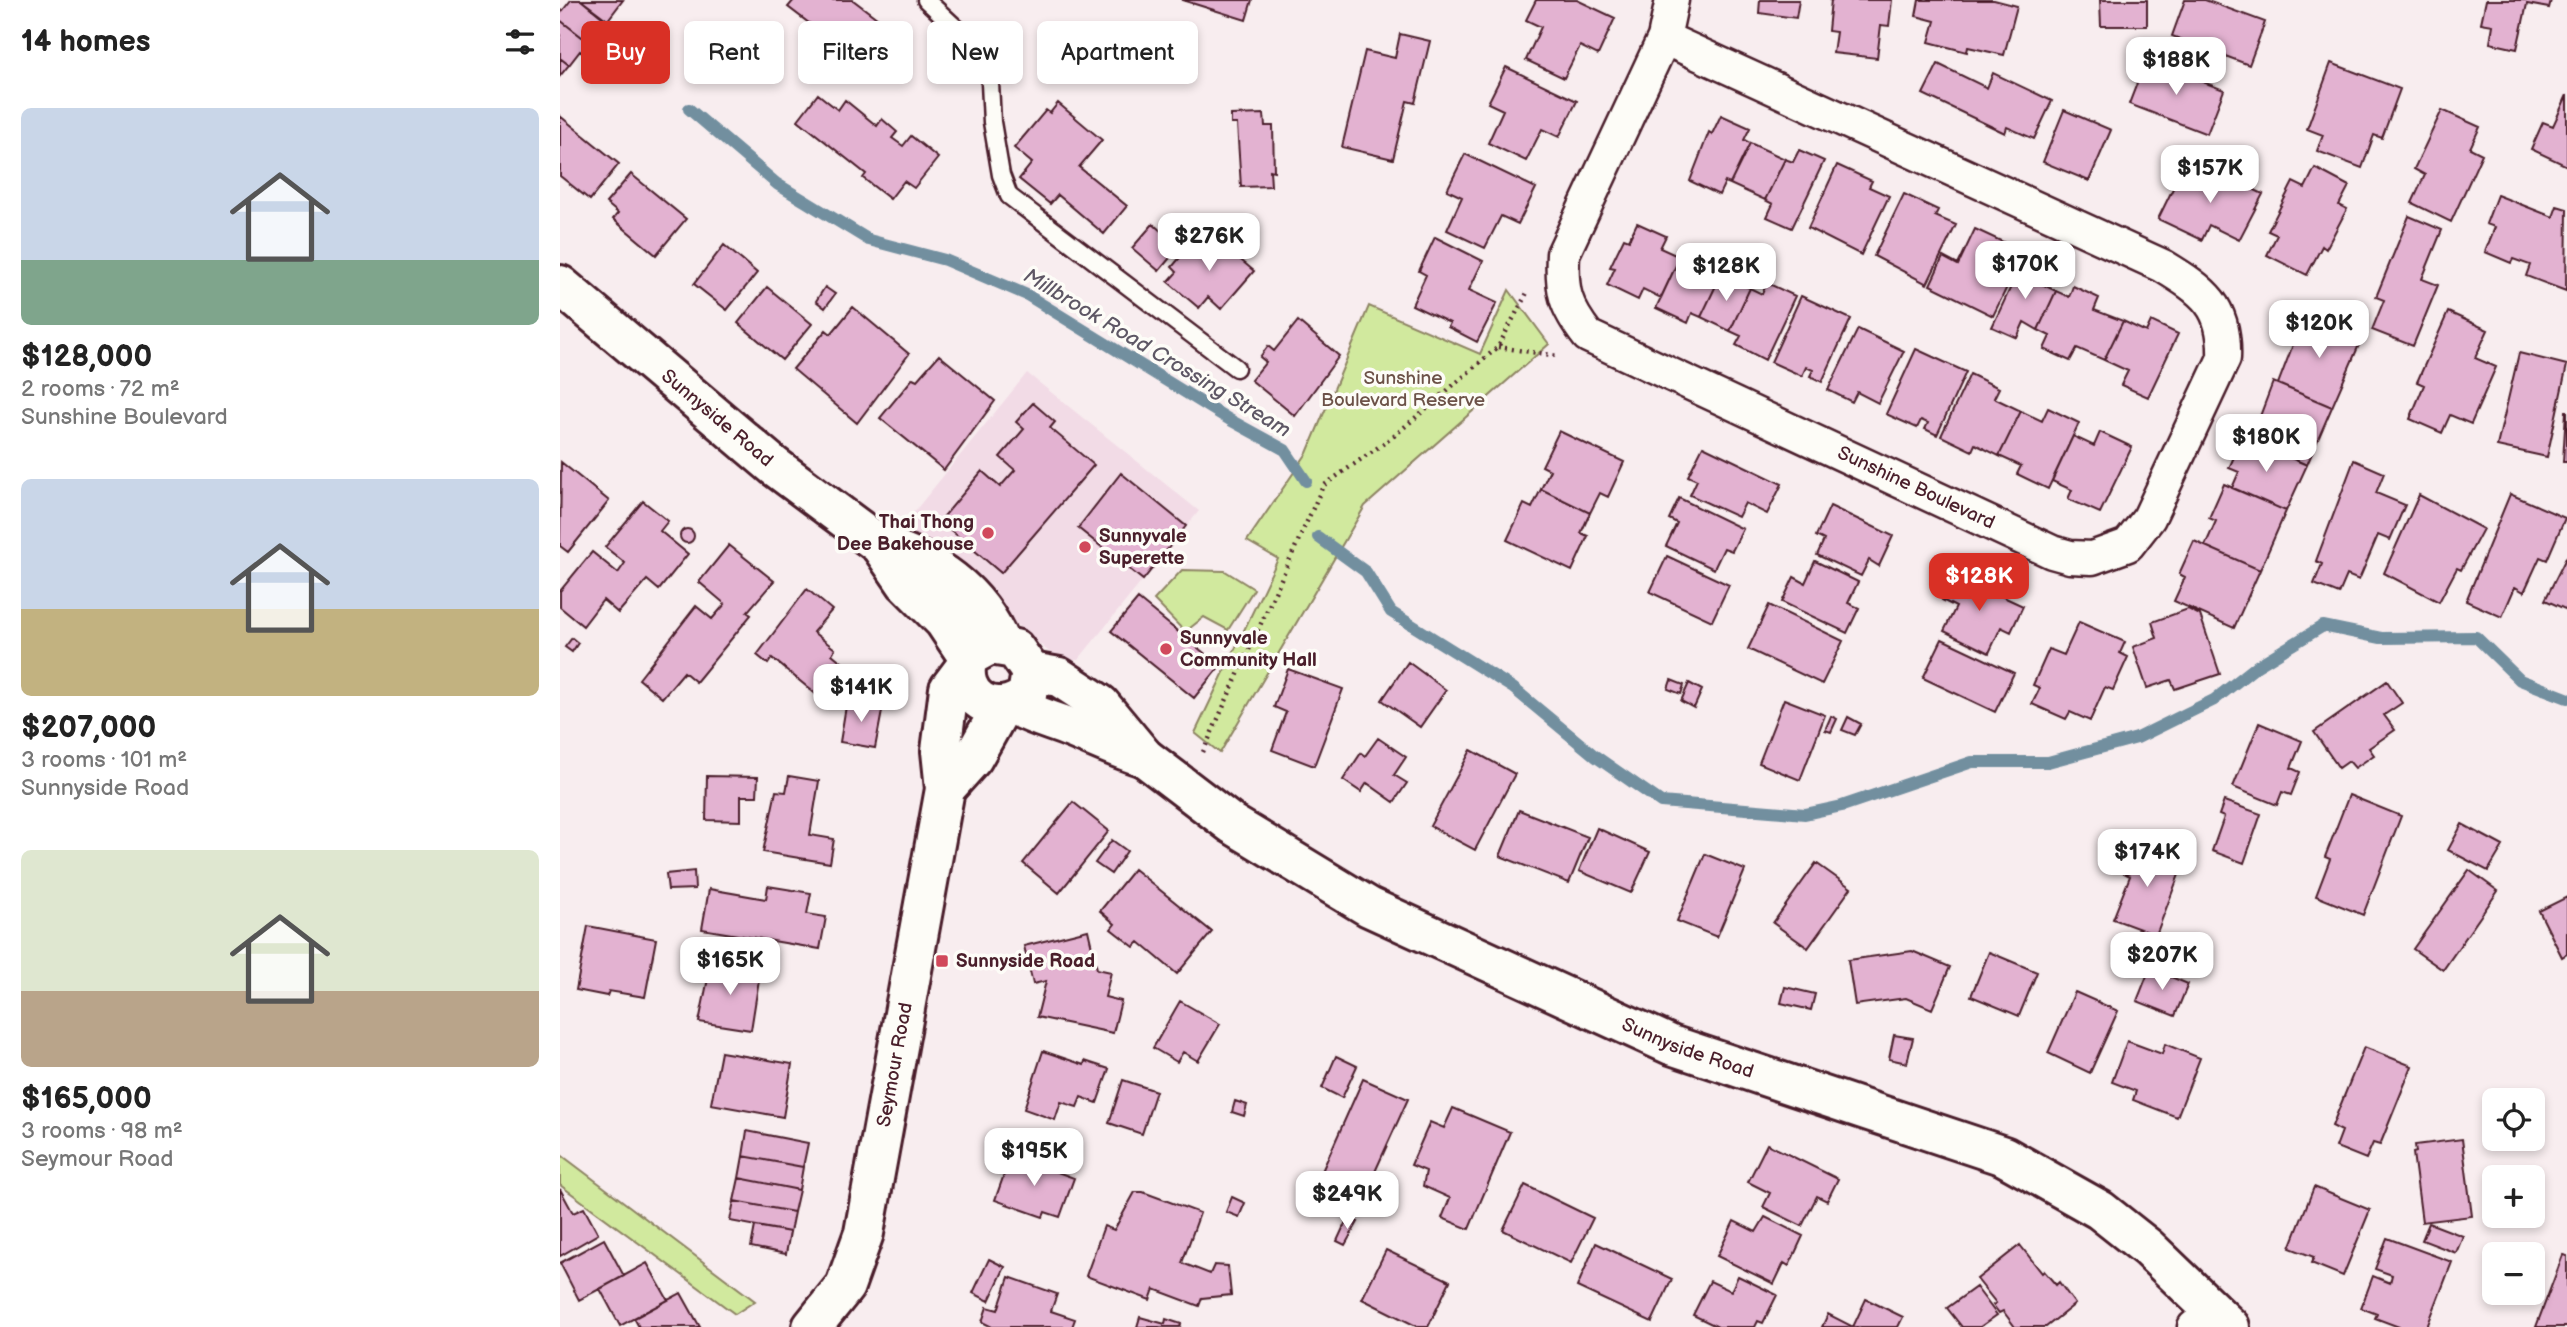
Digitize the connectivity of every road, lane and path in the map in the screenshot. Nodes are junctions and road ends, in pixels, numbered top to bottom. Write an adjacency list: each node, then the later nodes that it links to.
1 (926, 0): 8 (lane)
2 (1672, 0): 3 (street, Sunshine Boulevard)
3 (1664, 38): 3 (street, Sunshine Boulevard)
4 (560, 285): 9 (main road, Sunnyside Road)
5 (1530, 288): 6 (path)
6 (1498, 346): 7 (path); 11 (path)
7 (1559, 356)
8 (1236, 368)
9 (978, 657): 10 (main road, Sunnyside Road); 10 (main road); 12 (main road, Seymour Road)
10 (1015, 695): 12 (main road); 13 (main road, Sunnyside Road)
11 (1199, 760)
12 (945, 789): 14 (main road, Seymour Road)
13 (2213, 1322)
14 (812, 1327)

